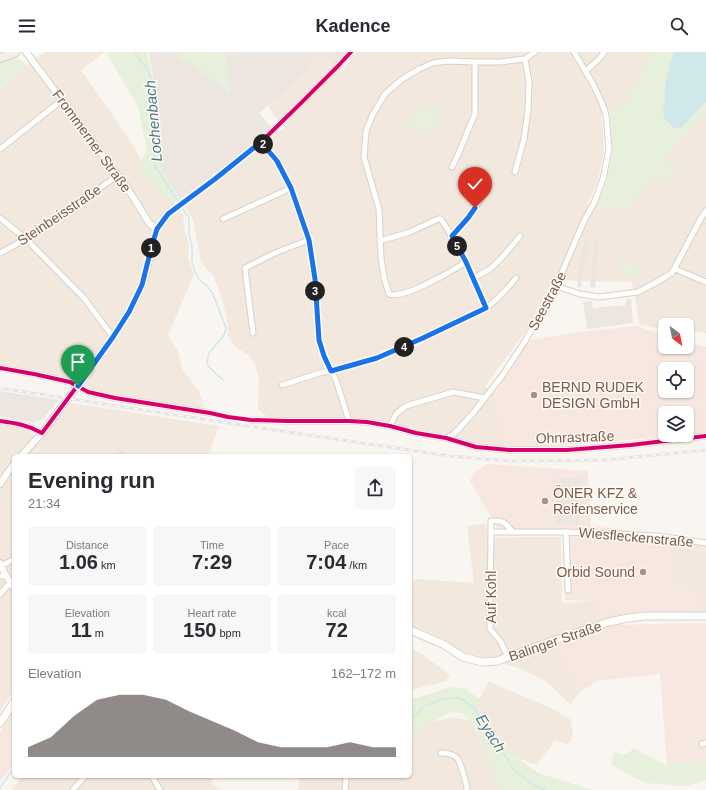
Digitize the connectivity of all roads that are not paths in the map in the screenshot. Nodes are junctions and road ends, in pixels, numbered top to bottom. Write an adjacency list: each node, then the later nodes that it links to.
1 (26, 52): 11 (street, Frommerner Straße)
2 (350, 52): 12 (street)
3 (535, 52): 8 (street)
4 (574, 52): 10 (street, Seestraße)
5 (604, 52): 10 (street)
6 (13, 53): 7 (main road)
7 (0, 58)
8 (525, 59): 9 (street); 15 (street)
9 (475, 62): 14 (street); 27 (street)
10 (586, 71): 34 (street, Seestraße)
11 (62, 100): 13 (street); 16 (street, Frommerner Straße)
12 (261, 142): 17 (street); 22 (street)
13 (0, 149)
14 (452, 167)
15 (515, 172)
16 (117, 176): 22 (street, Frommerner Straße); 25 (street, Steinbeisstraße)
17 (291, 188): 21 (street); 26 (street)
18 (480, 200): 23 (street)
19 (706, 211): 30 (street)
20 (0, 218): 25 (street)
21 (223, 219)
22 (157, 229): 37 (street)
23 (452, 236): 27 (street); 29 (street)
24 (520, 236): 31 (street)
25 (26, 239): 28 (street, Steinbeisstraße); 37 (street)
26 (309, 240): 36 (street); 39 (street)
27 (380, 241): 29 (street)
28 (0, 253)
29 (466, 262): 31 (street)
30 (674, 269): 33 (street); 34 (street)
31 (474, 278): 35 (street)
32 (516, 278): 35 (street)
33 (706, 282)
34 (556, 286): 42 (street, Seestraße)
35 (486, 308): 39 (street)
36 (253, 332)
37 (113, 337): 41 (street)
38 (0, 368): 41 (street)
39 (331, 371): 40 (street); 46 (street)
40 (282, 385)
41 (78, 386): 43 (street); 48 (street)
42 (485, 398): 47 (street); 50 (street, Seestraße)
43 (210, 413)
44 (250, 420): 46 (street)
45 (0, 421): 48 (street)
46 (349, 421): 47 (street)
47 (390, 426): 50 (street)
48 (42, 433): 51 (street)
49 (706, 436): 50 (street, Ohnrastraße)
50 (446, 438)
51 (23, 454)
52 (12, 467): 53 (street)
53 (0, 484)
54 (491, 532): 55 (street, Wiesfleckenstraße); 55 (street); 66 (street, Auf Kohl)
55 (514, 532): 56 (street, Wiesfleckenstraße)
56 (566, 532): 57 (street, Wiesfleckenstraße); 62 (street, Wiesfleckenstraße)
57 (706, 543)
58 (12, 560): 59 (street)
59 (0, 564): 60 (street)
60 (3, 576): 61 (street)
61 (12, 585): 63 (street)
62 (568, 590)
63 (0, 594)
64 (706, 616): 66 (main road, Balinger Straße)
65 (412, 631): 66 (main road, Balinger Straße)
66 (508, 658)
67 (12, 705): 68 (main road)
68 (0, 723)
69 (441, 753): 76 (street)
70 (83, 778): 73 (street)
71 (153, 778): 74 (street)
72 (346, 778): 75 (street)
73 (73, 790)
74 (160, 790)
75 (345, 790)
76 (467, 790)

